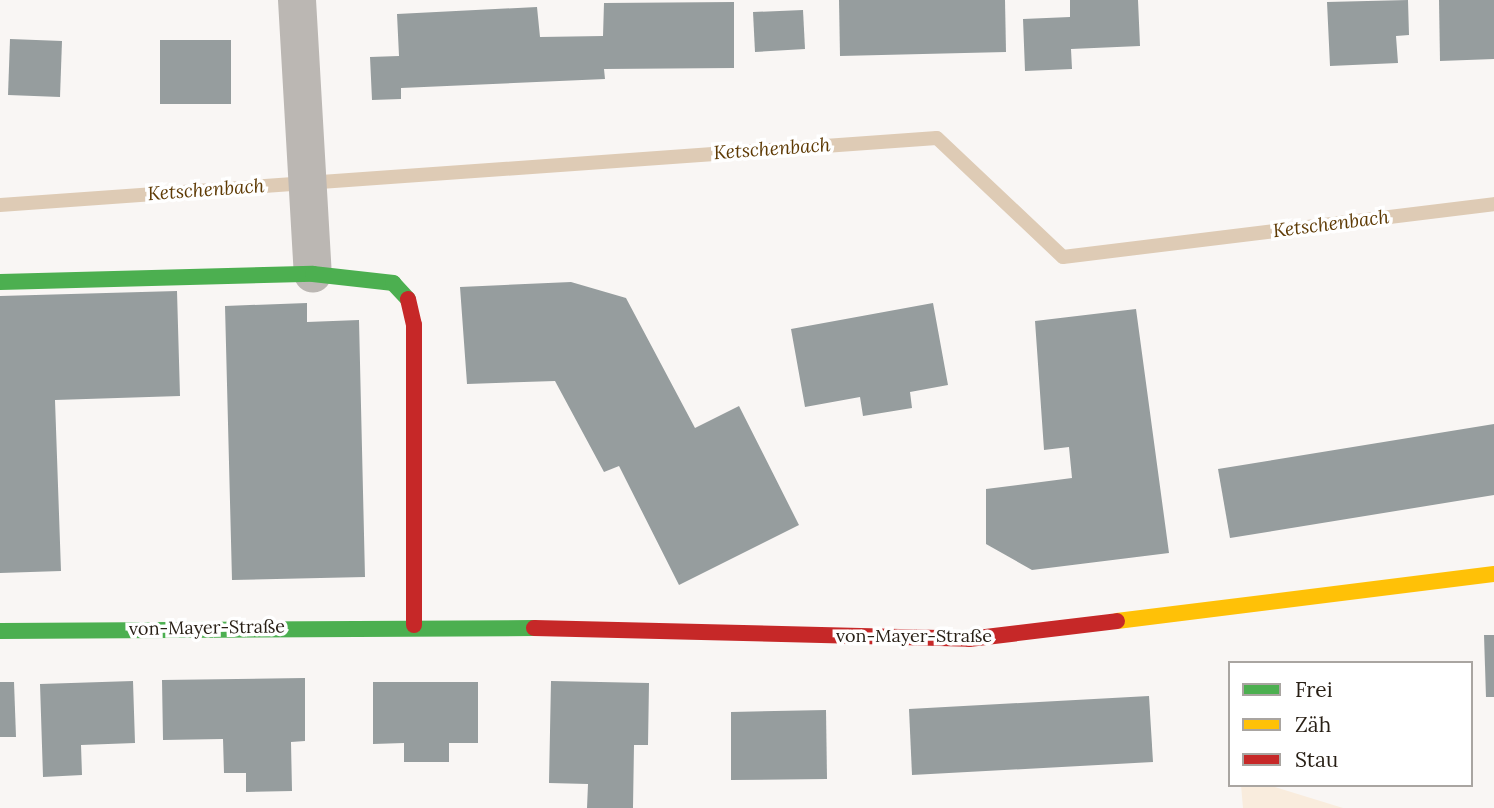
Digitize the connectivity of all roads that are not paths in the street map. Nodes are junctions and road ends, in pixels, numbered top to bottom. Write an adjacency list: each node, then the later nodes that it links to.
1 (297, 0): 2 (street)
2 (313, 274): 3 (street); 5 (street)
3 (0, 282)
4 (1494, 574): 5 (street, von-Mayer-Straße)
5 (414, 625): 6 (street, von-Mayer-Straße)
6 (0, 631)

